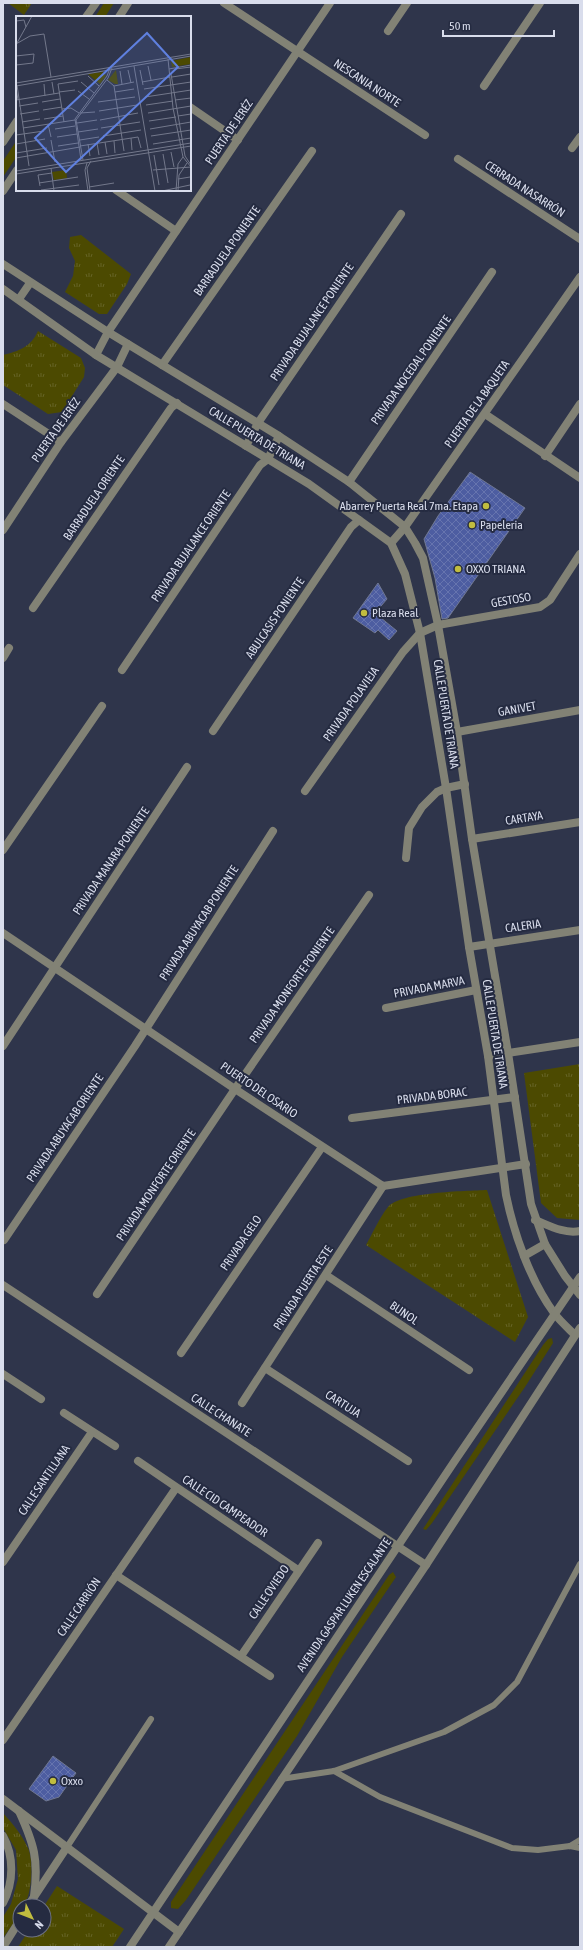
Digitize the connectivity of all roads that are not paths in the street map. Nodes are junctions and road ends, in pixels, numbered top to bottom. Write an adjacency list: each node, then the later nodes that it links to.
1 (96, 3): 7 (street)
2 (128, 3): 8 (street)
3 (224, 3): 10 (street, NESCANIA NORTE)
4 (330, 3): 10 (street, PUERTA DE JERÉZ)
5 (406, 3): 9 (street)
6 (540, 3): 11 (street)
7 (87, 16)
8 (120, 16)
9 (388, 31)
10 (297, 52): 14 (street, NESCANIA NORTE); 16 (street, PUERTA DE JERÉZ)
11 (484, 86)
12 (191, 108): 16 (street)
13 (16, 122): 17 (street)
14 (425, 135)
15 (580, 137): 18 (street)
16 (238, 140): 25 (street, PUERTA DE JERÉZ)
17 (3, 142)
18 (572, 148)
19 (312, 151): 36 (street, BARRADUELA PONIENTE)
20 (458, 159): 26 (street, CERRADA NASARRÓN)
21 (16, 172): 22 (street)
22 (3, 191)
23 (117, 191): 25 (street)
24 (401, 214): 42 (street, PRIVADA BUJALANCE PONIENTE)
25 (176, 231): 33 (street, PUERTA DE JERÉZ)
26 (580, 239)
27 (3, 264): 30 (street, CALLE PUERTA DE TRIANA)
28 (492, 272): 49 (street, PRIVADA NOCEDAL PONIENTE)
29 (580, 277): 41 (street, PUERTA DE LA BAQUETA)
30 (30, 283): 32 (street); 33 (street, CALLE PUERTA DE TRIANA)
31 (3, 289): 32 (street, CALLE PUERTA DE TRIANA)
32 (19, 299): 35 (street, CALLE PUERTA DE TRIANA)
33 (108, 332): 34 (street, CALLE PUERTA DE TRIANA); 35 (street, PUERTA DE JERÉZ)
34 (128, 344): 36 (street, CALLE PUERTA DE TRIANA); 37 (street, PUERTA DE JERÉZ)
35 (96, 355): 37 (street, CALLE PUERTA DE TRIANA)
36 (162, 365): 42 (street, CALLE PUERTA DE TRIANA)
37 (116, 367): 39 (street, CALLE PUERTA DE TRIANA); 44 (street, PUERTA DE JERÉZ)
38 (3, 404): 44 (street)
39 (177, 404): 45 (street, CALLE PUERTA DE TRIANA); 55 (street, BARRADUELA ORIENTE)
40 (580, 404): 46 (street)
41 (485, 414): 46 (street); 51 (street, PUERTA DE LA BAQUETA)
42 (258, 423): 43 (street, CALLE PUERTA DE TRIANA); 45 (street, PRIVADA BUJALANCE PONIENTE)
43 (279, 436): 47 (street, PRIVADA BUJALANCE ORIENTE); 49 (street, CALLE PUERTA DE TRIANA)
44 (61, 442): 52 (street, PUERTA DE JERÉZ)
45 (246, 446): 47 (street, CALLE PUERTA DE TRIANA)
46 (545, 456): 48 (street)
47 (268, 459): 50 (street, CALLE PUERTA DE TRIANA); 60 (street, PRIVADA BUJALANCE ORIENTE)
48 (580, 478)
49 (349, 482): 51 (street, CALLE PUERTA DE TRIANA)
50 (360, 520): 53 (street, CALLE PUERTA DE TRIANA); 63 (street, ABULCASIS PONIENTE)
51 (405, 527): 53 (street, PUERTA DE LA BAQUETA); 56 (street, CALLE PUERTA DE TRIANA)
52 (3, 530)
53 (391, 544): 57 (street, CALLE PUERTA DE TRIANA)
54 (580, 554): 56 (street, GESTOSO)
55 (34, 608)
56 (438, 625): 57 (street, GESTOSO); 64 (street, CALLE PUERTA DE TRIANA)
57 (420, 633): 67 (street, CALLE PUERTA DE TRIANA); 68 (street, PRIVADA POLAVIEJA)
58 (10, 648): 59 (street)
59 (3, 658)
60 (122, 670)
61 (102, 706): 72 (street)
62 (580, 710): 64 (street, GANIVET)
63 (213, 731)
64 (457, 732): 66 (street, CALLE PUERTA DE TRIANA)
65 (187, 767): 79 (street, PRIVADA MANARA PONIENTE)
66 (465, 784): 67 (street); 71 (street, CALLE PUERTA DE TRIANA)
67 (446, 788): 73 (street); 78 (street, CALLE PUERTA DE TRIANA)
68 (305, 791)
69 (580, 822): 71 (street, CARTAYA)
70 (273, 831): 82 (street, PRIVADA ABUYACAB PONIENTE)
71 (472, 839): 77 (street, CALLE PUERTA DE TRIANA)
72 (3, 850)
73 (406, 858)
74 (369, 895): 87 (street, PRIVADA MONFORTE PONIENTE)
75 (580, 930): 77 (street, CALERIA)
76 (3, 933): 79 (street, PUERTO DEL OSARIO)
77 (490, 944): 78 (street, CALERIA); 85 (street, CALLE PUERTA DE TRIANA)
78 (469, 947): 80 (street, CALLE PUERTA DE TRIANA)
79 (54, 968): 82 (street, PUERTO DEL OSARIO); 84 (street, PRIVADA MANARA PONIENTE)
80 (476, 990): 81 (street, PRIVADA MARVA); 86 (street, CALLE PUERTA DE TRIANA)
81 (386, 1008)
82 (146, 1029): 87 (street, PUERTO DEL OSARIO); 97 (street, PRIVADA ABUYACAB ORIENTE)
83 (580, 1042): 85 (street)
84 (3, 1046)
85 (508, 1053): 86 (street); 88 (street, CALLE PUERTA DE TRIANA)
86 (488, 1056): 89 (street, CALLE PUERTA DE TRIANA)
87 (235, 1089): 91 (street, PUERTO DEL OSARIO); 104 (street, PRIVADA MONFORTE ORIENTE)
88 (515, 1097): 89 (street, PRIVADA BORAC); 92 (street, CALLE PUERTA DE TRIANA)
89 (494, 1101): 90 (street, PRIVADA BORAC); 93 (street, CALLE PUERTA DE TRIANA)
90 (352, 1118)
91 (322, 1146): 94 (street, PUERTO DEL OSARIO); 109 (street, PRIVADA GELO)
92 (526, 1164): 93 (street); 95 (street, CALLE PUERTA DE TRIANA)
93 (502, 1167): 94 (street); 99 (street, CALLE PUERTA DE TRIANA)
94 (383, 1186): 100 (street, PRIVADA PUERTA ESTE)
95 (535, 1220): 96 (street); 98 (street, CALLE PUERTA DE TRIANA)
96 (580, 1231)
97 (4, 1240)
98 (545, 1244): 99 (street); 103 (street, CALLE PUERTA DE TRIANA)
99 (524, 1256): 106 (street, CALLE PUERTA DE TRIANA)
100 (326, 1275): 110 (street, PRIVADA PUERTA ESTE); 111 (street, BUNOL)
101 (580, 1277): 103 (street, AVENIDA GASPAR LUKEN ESCALANTE)
102 (3, 1285): 122 (street, CALLE CHANATE)
103 (573, 1287): 105 (street, CALLE PUERTA DE TRIANA); 106 (street, AVENIDA GASPAR LUKEN ESCALANTE)
104 (97, 1294)
105 (580, 1295)
106 (554, 1313): 108 (street, CALLE PUERTA DE TRIANA); 122 (street, AVENIDA GASPAR LUKEN ESCALANTE)
107 (580, 1328): 108 (street)
108 (575, 1335): 125 (street)
109 (181, 1353)
110 (265, 1368): 114 (street, PRIVADA PUERTA ESTE); 118 (street, CARTUJA)
111 (468, 1370)
112 (4, 1377): 113 (street)
113 (41, 1399)
114 (242, 1403)
115 (64, 1413): 116 (street)
116 (92, 1432): 117 (street); 123 (street, CALLE SANTILLANA)
117 (115, 1446)
118 (408, 1461)
119 (138, 1462): 120 (street, CALLE CID CAMPEADOR)
120 (176, 1488): 126 (street, CALLE CID CAMPEADOR); 127 (street, CALLE CARRIÓN)
121 (318, 1543): 126 (street, CALLE OVIEDO)
122 (398, 1547): 125 (street, CALLE CHANATE); 143 (street, AVENIDA GASPAR LUKEN ESCALANTE)
123 (3, 1562)
124 (580, 1564): 132 (lane)
125 (426, 1565): 133 (street)
126 (298, 1570): 128 (street, CALLE OVIEDO)
127 (116, 1575): 128 (street); 131 (street, CALLE CARRIÓN)
128 (241, 1656): 129 (street)
129 (270, 1676)
130 (151, 1719): 139 (lane)
131 (3, 1740)
132 (334, 1771): 133 (lane); 138 (lane)
133 (281, 1779): 144 (street)
134 (3, 1799): 135 (street)
135 (19, 1810): 139 (street); 141 (street)
136 (3, 1836): 142 (street)
137 (580, 1840): 138 (lane)
138 (570, 1846): 140 (lane)
139 (67, 1847): 141 (street); 143 (street)
140 (580, 1848)
141 (34, 1896)
142 (3, 1903)
143 (153, 1913): 144 (street); 147 (street, AVENIDA GASPAR LUKEN ESCALANTE)
144 (179, 1932): 148 (street)
145 (12, 1933): 146 (street)
146 (3, 1947)
147 (130, 1947)
148 (169, 1947)

